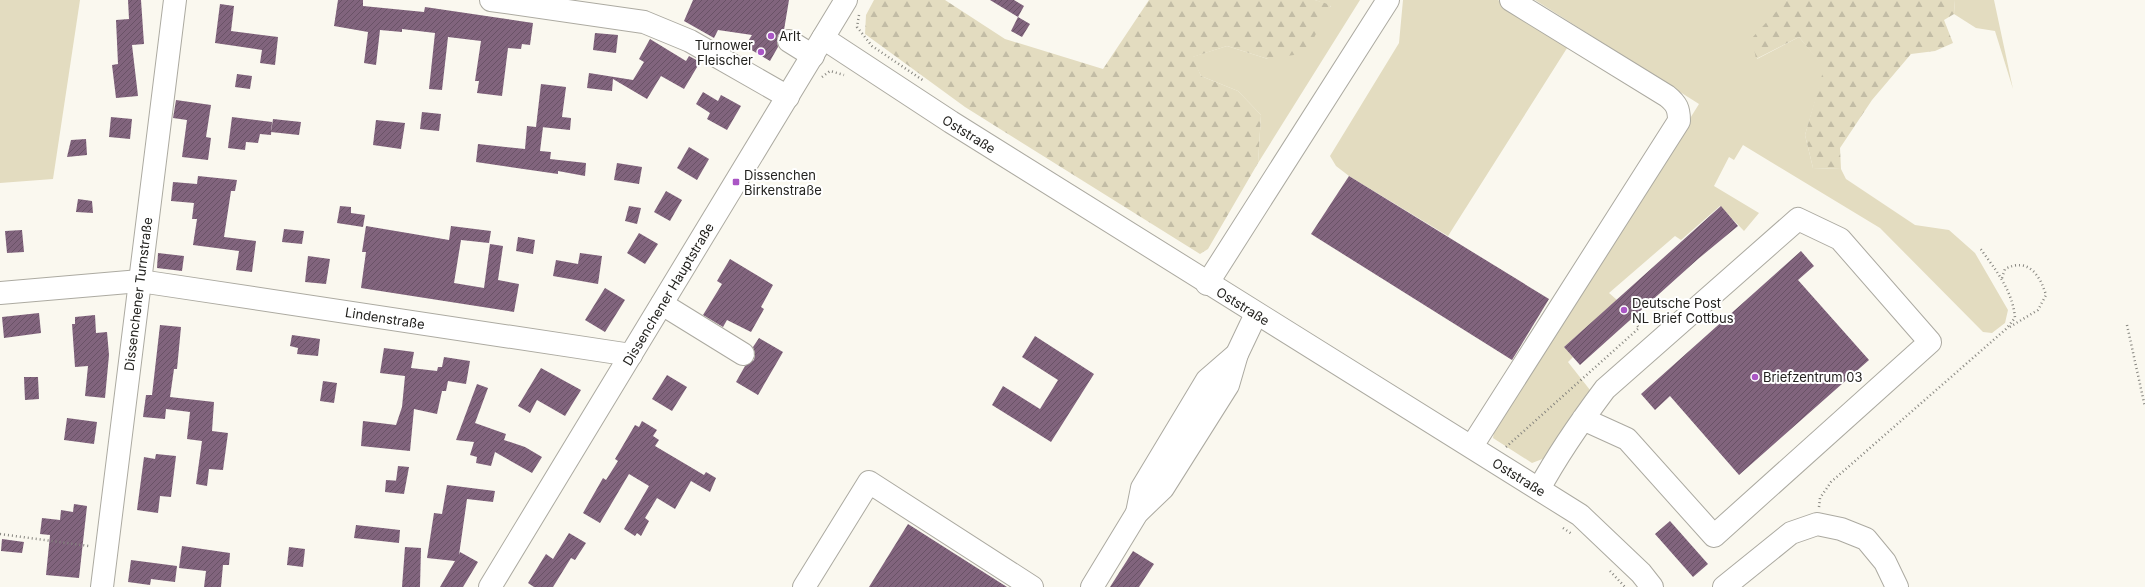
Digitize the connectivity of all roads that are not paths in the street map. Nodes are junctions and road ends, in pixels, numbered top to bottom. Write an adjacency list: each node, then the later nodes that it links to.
1 (175, 0): 9 (street, Dissenchener Turnstraße)
2 (491, 0): 8 (street)
3 (1388, 0): 10 (street)
4 (1511, 0): 17 (street)
5 (843, 1): 7 (street, Dissenchener Hauptstraße)
6 (789, 41): 7 (street, Oststraße)
7 (818, 47): 8 (street, Dissenchener Hauptstraße); 10 (street, Oststraße)
8 (788, 97): 12 (street, Dissenchener Hauptstraße)
9 (140, 281): 11 (street, Lindenstraße); 15 (street, Lindenstraße); 20 (street, Dissenchener Turnstraße)
10 (1207, 284): 13 (street, Oststraße)
11 (0, 293)
12 (662, 304): 14 (street); 15 (street, Dissenchener Hauptstraße)
13 (1256, 314): 17 (street, Oststraße); 23 (street)
14 (743, 354)
15 (631, 355): 21 (street, Dissenchener Hauptstraße)
16 (1583, 419): 16 (street); 18 (street)
17 (1472, 446): 18 (street, Oststraße)
18 (1539, 489): 24 (street, Oststraße)
19 (813, 584): 22 (street)
20 (102, 587)
21 (490, 587)
22 (1032, 587)
23 (1092, 587)
24 (1652, 587)
25 (1724, 587): 26 (street)
26 (1897, 587)

